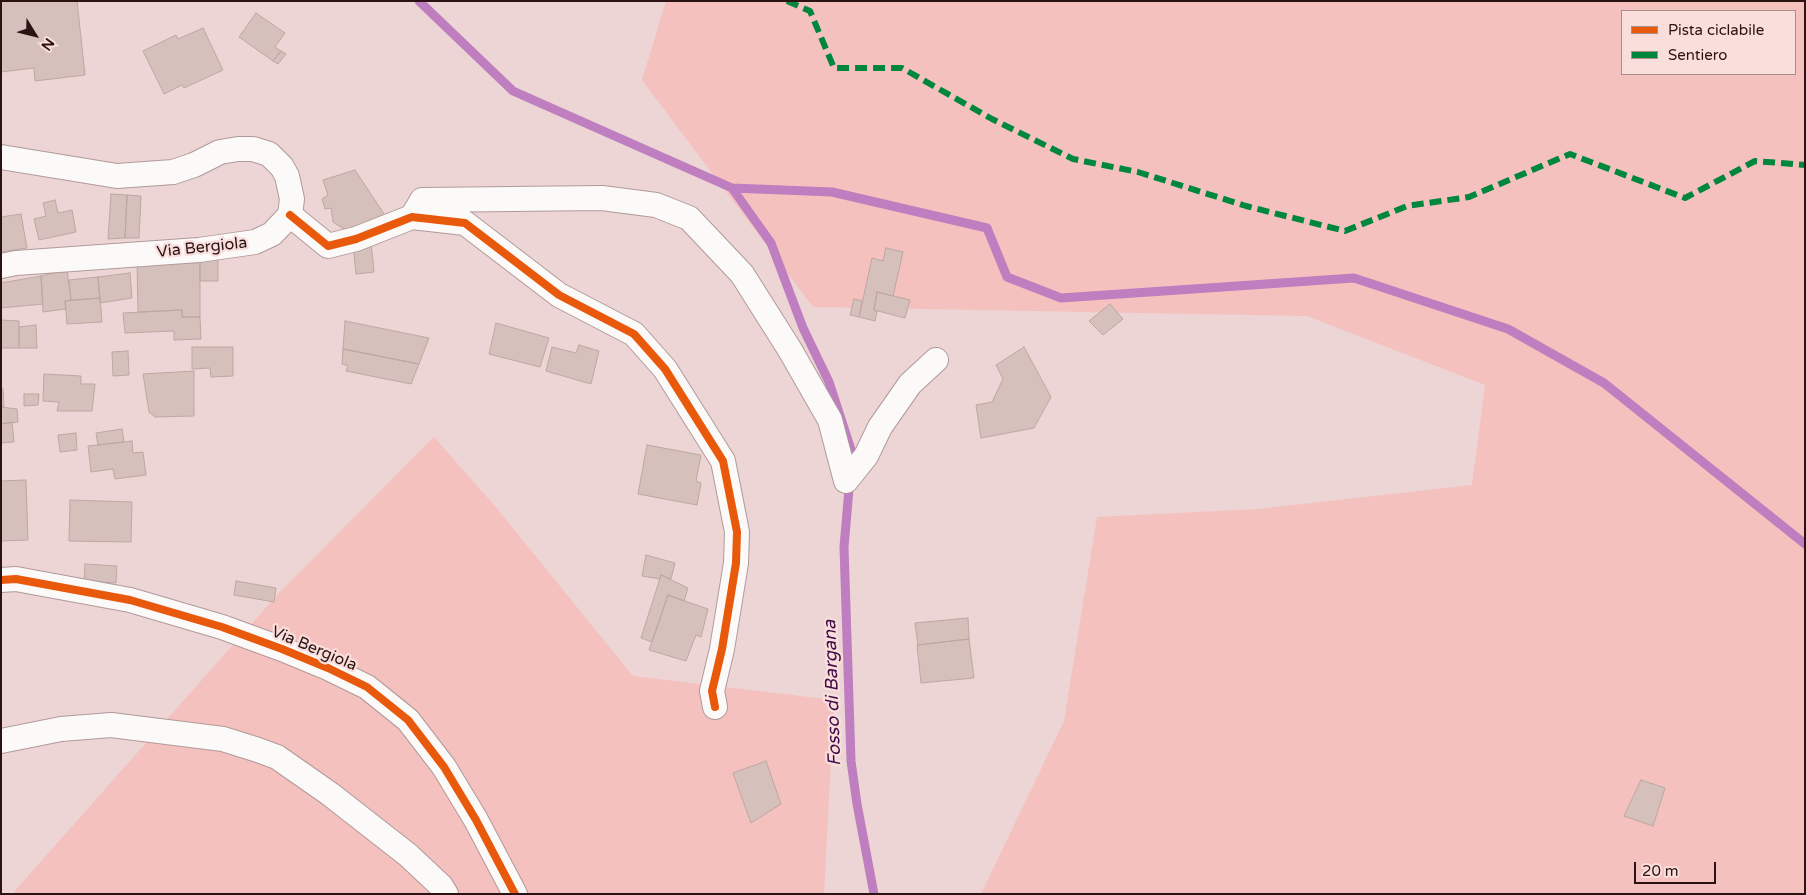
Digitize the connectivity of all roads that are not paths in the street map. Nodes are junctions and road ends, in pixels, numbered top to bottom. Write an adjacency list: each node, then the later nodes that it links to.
1 (1, 157): 2 (street)
2 (290, 216): 3 (street); 4 (street, Via Bergiola)
3 (412, 218): 5 (street); 7 (street)
4 (1, 266)
5 (936, 360)
6 (1, 580): 10 (street, Via Bergiola)
7 (715, 707)
8 (1, 741): 9 (street)
9 (446, 894)
10 (515, 894)

